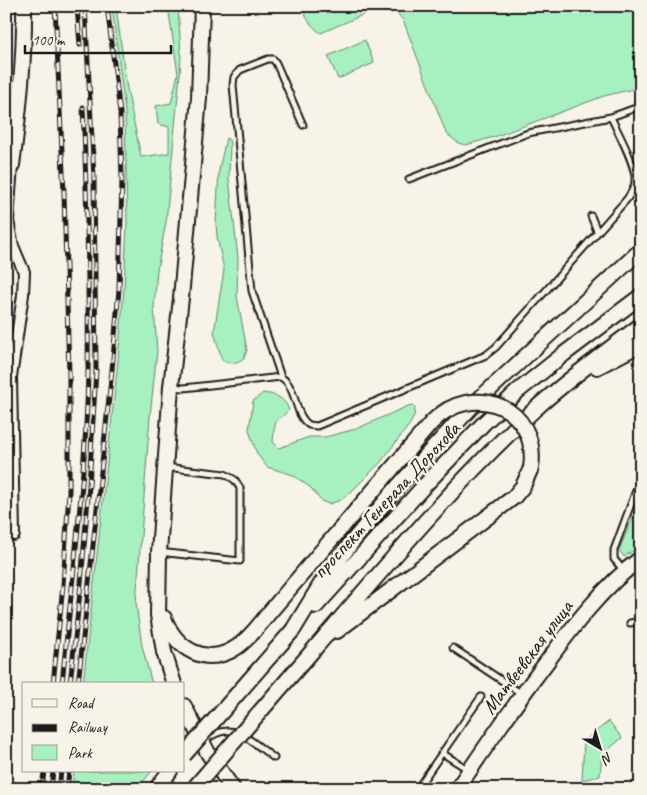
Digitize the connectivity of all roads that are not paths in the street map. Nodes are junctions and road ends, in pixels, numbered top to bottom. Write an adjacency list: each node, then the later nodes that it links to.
1 (24, 6): 6 (street)
2 (202, 6): 17 (street)
3 (641, 106): 4 (lane)
4 (611, 116): 8 (lane); 10 (lane)
5 (303, 125): 15 (lane)
6 (11, 148): 7 (street)
7 (9, 168): 16 (street)
8 (409, 179)
9 (591, 216): 10 (lane)
10 (597, 231): 15 (lane)
11 (641, 250): 28 (street)
12 (641, 296): 28 (street, проспект Генерала Дорохова)
13 (641, 325): 18 (street, проспект Генерала Дорохова)
14 (641, 344): 18 (street)
15 (281, 377): 17 (lane)
16 (9, 381): 21 (street)
17 (171, 387): 19 (street)
18 (561, 387): 29 (street, проспект Генерала Дорохова)
19 (165, 467): 22 (street); 22 (lane)
20 (641, 477): 24 (lane)
21 (14, 535)
22 (158, 552): 25 (street)
23 (641, 558): 24 (street, Матвеевская улица)
24 (624, 572): 32 (street, Матвеевская улица)
25 (158, 593): 29 (street, bridge); 31 (street)
26 (641, 621): 27 (lane)
27 (630, 623)
28 (293, 630): 37 (street, проспект Генерала Дорохова, bridge)
29 (315, 648): 42 (street, проспект Генерала Дорохова, bridge)
30 (453, 648): 32 (lane)
31 (173, 682)
32 (522, 695): 39 (street, Матвеевская улица)
33 (481, 697): 36 (lane)
34 (185, 708): 35 (street)
35 (202, 742): 38 (lane); 43 (street)
36 (442, 753): 39 (lane); 44 (lane)
37 (185, 754)
38 (274, 758)
39 (469, 771): 45 (street, Матвеевская улица)
40 (169, 772): 41 (street)
41 (156, 789)
42 (194, 789)
43 (233, 789)
44 (417, 789)
45 (457, 789)

